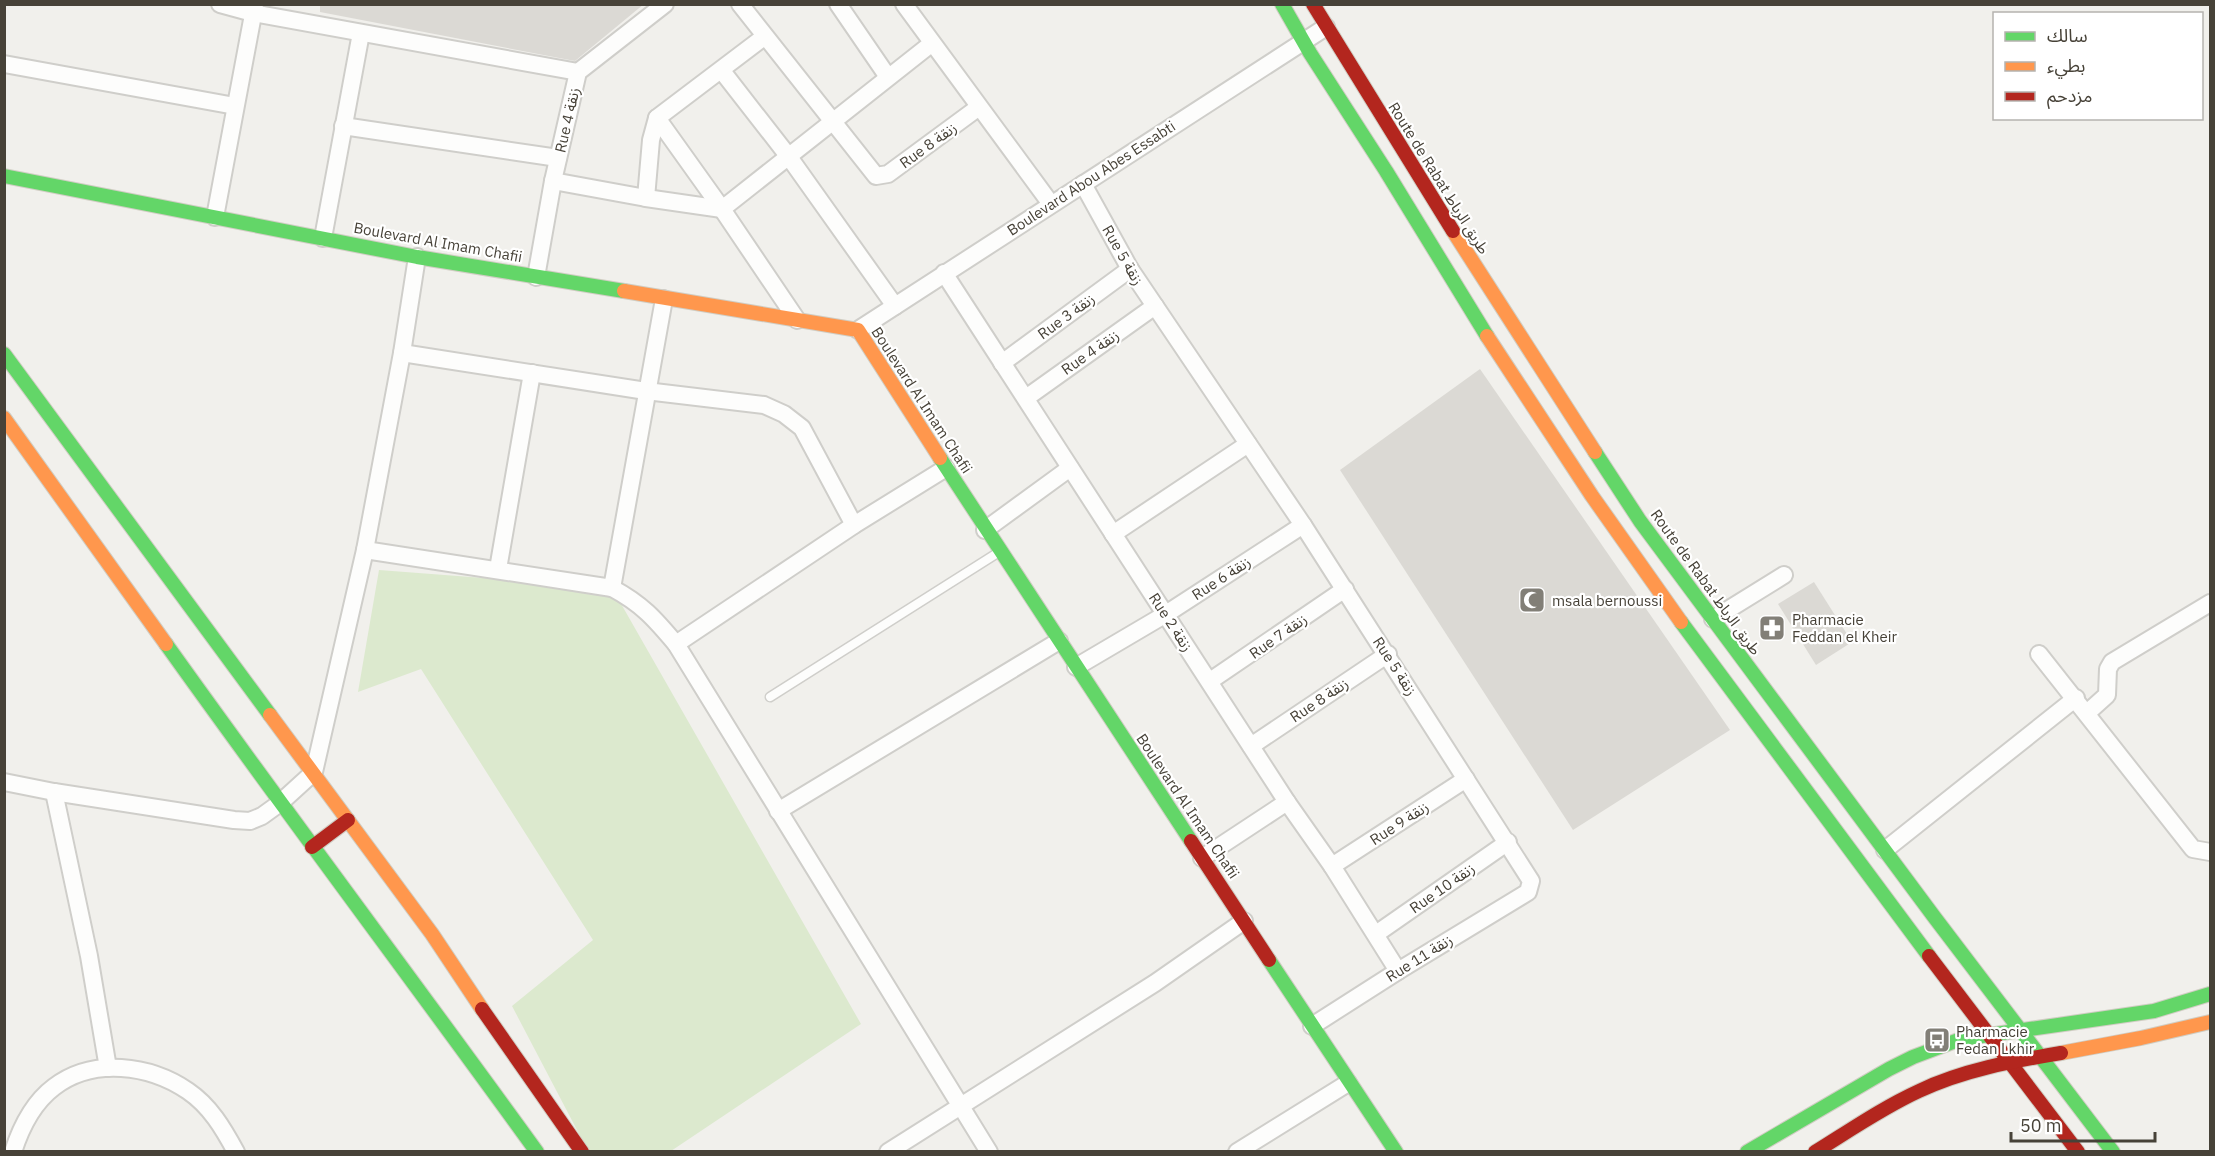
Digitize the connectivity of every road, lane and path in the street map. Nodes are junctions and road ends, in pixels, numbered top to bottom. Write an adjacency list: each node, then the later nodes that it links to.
1 (219, 4): 8 (street)
2 (665, 4): 16 (street, Rue 4 زنقة)
3 (740, 4): 11 (street)
4 (838, 4): 17 (street)
5 (904, 4): 13 (street)
6 (1282, 4): 12 (street)
7 (1313, 4): 9 (street, Route de Rabat طريق الرباط)
8 (254, 9): 10 (street); 18 (street)
9 (1326, 27): 12 (street, Boulevard Abou Abes Essabti); 64 (street, Route de Rabat طريق الرباط)
10 (361, 33): 16 (street); 22 (street)
11 (764, 37): 15 (street); 21 (street)
12 (1302, 42): 27 (street, Boulevard Abou Abes Essabti); 97 (street)
13 (931, 44): 17 (street); 19 (street)
14 (4, 64): 18 (street)
15 (722, 71): 20 (street); 24 (street)
16 (578, 72): 23 (street, Rue 4 زنقة)
17 (888, 77): 21 (street)
18 (235, 106): 31 (street)
19 (979, 107): 21 (street, Rue 8 زنقة); 29 (street)
20 (657, 118): 28 (street); 30 (street)
21 (832, 121): 24 (street)
22 (343, 126): 23 (street); 32 (street)
23 (558, 158): 26 (street, Rue 4 زنقة)
24 (789, 158): 30 (street); 38 (street)
25 (4, 176): 31 (street, Boulevard Al Imam Chafii)
26 (553, 181): 28 (street); 36 (street, Rue 4 زنقة)
27 (1083, 184): 29 (street, Boulevard Abou Abes Essabti); 34 (street, Rue 5 زنقة)
28 (646, 198): 30 (street)
29 (1051, 204): 35 (street, Boulevard Abou Abes Essabti)
30 (722, 209): 40 (street)
31 (215, 217): 32 (street, Boulevard Al Imam Chafii)
32 (323, 238): 33 (street, Boulevard Al Imam Chafii)
33 (417, 257): 36 (street, Boulevard Al Imam Chafii); 42 (street)
34 (1130, 269): 39 (street, Rue 5 زنقة); 44 (street, Rue 3 زنقة)
35 (944, 273): 38 (street, Boulevard Abou Abes Essabti); 44 (street, Rue 2 زنقة)
36 (536, 277): 37 (street, Boulevard Al Imam Chafii)
37 (664, 299): 40 (street, Boulevard Al Imam Chafii); 46 (street)
38 (895, 306): 41 (street, Boulevard Abou Abes Essabti)
39 (1155, 306): 47 (street, Rue 4 زنقة); 49 (street, Rue 5 زنقة)
40 (797, 320): 41 (street, Boulevard Al Imam Chafii)
41 (858, 330): 50 (street, Boulevard Al Imam Chafii)
42 (402, 353): 45 (street); 56 (street)
43 (4, 354): 75 (street)
44 (1002, 363): 47 (street, Rue 2 زنقة)
45 (532, 373): 46 (street); 58 (street)
46 (646, 391): 52 (street); 60 (street)
47 (1026, 398): 51 (street, Rue 2 زنقة)
48 (4, 418): 80 (street)
49 (1248, 444): 53 (street, Rue 5 زنقة); 55 (street)
50 (946, 468): 52 (street); 54 (street, Boulevard Al Imam Chafii)
51 (1070, 468): 54 (street); 55 (street, Rue 2 زنقة)
52 (854, 525): 66 (street)
53 (1303, 525): 61 (street, Rue 5 زنقة); 63 (street, Rue 6 زنقة)
54 (985, 530): 57 (street, Boulevard Al Imam Chafii)
55 (1113, 534): 63 (street, Rue 2 زنقة)
56 (364, 550): 58 (street); 75 (street)
57 (999, 552): 65 (street, Boulevard Al Imam Chafii); 71 (lane)
58 (498, 569): 60 (street)
59 (1785, 575): 64 (street)
60 (612, 588): 66 (street)
61 (1345, 589): 67 (street, Rue 5 زنقة); 70 (street, Rue 7 زنقة)
62 (2211, 603): 73 (street)
63 (1166, 614): 69 (street, Rue 6 زنقة); 70 (street, Rue 2 زنقة)
64 (1713, 619): 85 (street, Route de Rabat طريق الرباط)
65 (1059, 641): 69 (street, Boulevard Al Imam Chafii); 81 (street)
66 (676, 644): 81 (street)
67 (1388, 654): 74 (street, Rue 8 زنقة); 76 (street, Rue 5 زنقة)
68 (2039, 654): 72 (street)
69 (1076, 667): 87 (street, Boulevard Al Imam Chafii)
70 (1210, 681): 74 (street, Rue 2 زنقة)
71 (770, 697)
72 (2076, 698): 73 (street); 85 (street)
73 (2087, 713): 86 (street)
74 (1251, 746): 79 (street, Rue 2 زنقة)
75 (314, 772): 80 (street); 82 (street)
76 (1466, 779): 83 (street, Rue 5 زنقة); 88 (street, Rue 9 زنقة)
77 (4, 782): 78 (street)
78 (54, 792): 80 (street); 100 (street)
79 (1287, 802): 87 (street); 88 (street, Rue 2 زنقة)
80 (280, 803): 84 (street)
81 (778, 811): 102 (street)
82 (348, 820): 84 (street); 106 (street)
83 (1508, 842): 89 (street, Rue 5 زنقة); 91 (street, Rue 10 زنقة)
84 (312, 847): 105 (street)
85 (1885, 850): 96 (street, Route de Rabat طريق الرباط)
86 (2211, 852)
87 (1202, 858): 90 (street, Boulevard Al Imam Chafii)
88 (1332, 866): 91 (street, Rue 2 زنقة)
89 (1528, 892): 92 (street, Rue 11 زنقة)
90 (1244, 921): 95 (street, Boulevard Al Imam Chafii); 102 (street)
91 (1376, 934): 92 (street, Rue 2 زنقة)
92 (1398, 970): 95 (street, Rue 11 زنقة)
93 (2211, 994): 96 (street)
94 (2211, 1022): 98 (street)
95 (1312, 1026): 101 (street, Boulevard Al Imam Chafii)
96 (2022, 1029): 97 (street); 98 (street, Route de Rabat طريق الرباط)
97 (1989, 1035): 99 (street); 111 (street)
98 (2043, 1057): 99 (street); 114 (street, Route de Rabat طريق الرباط)
99 (2012, 1063): 112 (street); 113 (street)
100 (108, 1068): 103 (street); 104 (street)
101 (1348, 1083): 109 (street); 110 (street, Boulevard Al Imam Chafii)
102 (961, 1106): 107 (street); 108 (street)
103 (13, 1152)
104 (236, 1152)
105 (537, 1152)
106 (582, 1152)
107 (888, 1152)
108 (989, 1152)
109 (1236, 1152)
110 (1396, 1152)
111 (1747, 1152)
112 (1815, 1152)
113 (2078, 1152)
114 (2114, 1152)

